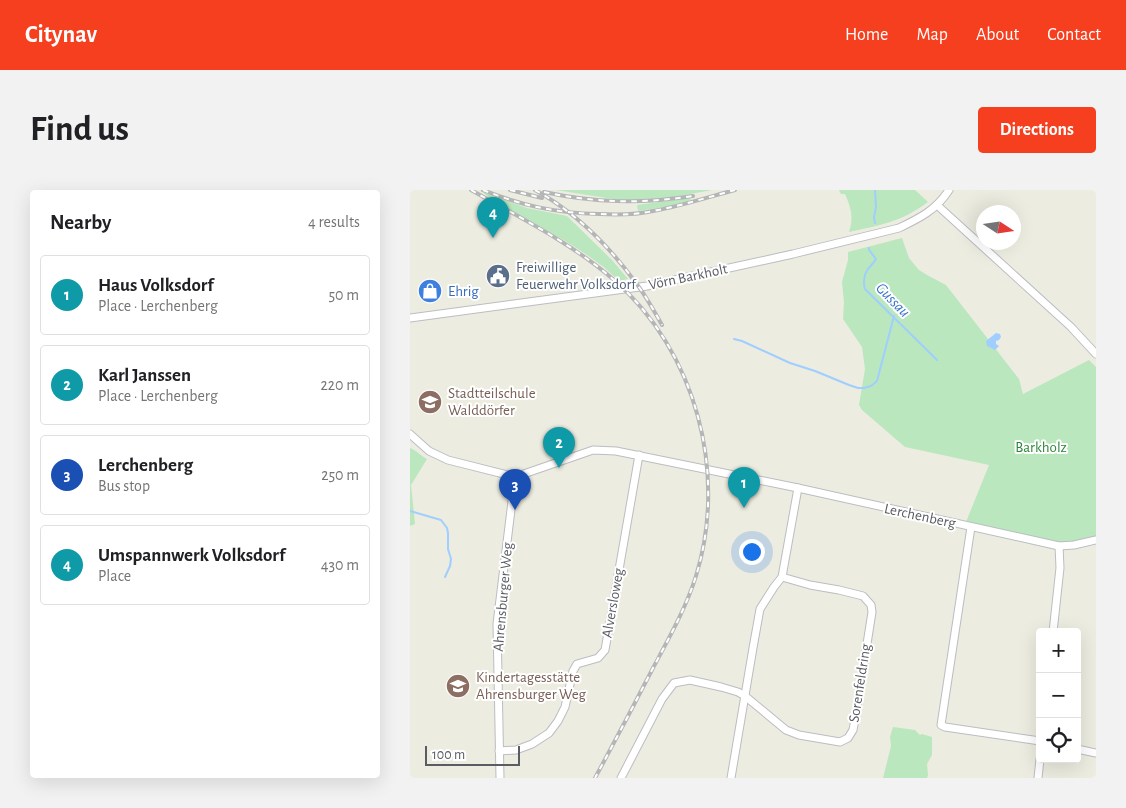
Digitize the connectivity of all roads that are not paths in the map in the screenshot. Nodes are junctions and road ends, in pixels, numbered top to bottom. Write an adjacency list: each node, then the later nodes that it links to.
1 (949, 190): 2 (street, Vörn Barkholt)
2 (937, 205): 3 (street, Vörn Barkholt); 4 (street)
3 (410, 318)
4 (1096, 354)
5 (410, 434): 7 (street)
6 (639, 455): 7 (street, Lerchenberg); 8 (street, Lerchenberg); 17 (street, Alversloweg)
7 (515, 477): 17 (street, Ahrensburger Weg)
8 (798, 488): 9 (street, Lerchenberg); 12 (street)
9 (971, 527): 11 (street, Lerchenberg); 15 (street)
10 (1096, 540): 11 (street)
11 (1059, 546): 13 (street)
12 (782, 577): 14 (street); 14 (street, Sorenfeldring)
13 (1053, 628)
14 (745, 696): 21 (street); 22 (street)
15 (1036, 740)
16 (1081, 750): 18 (street)
17 (499, 751): 20 (street, Ahrensburger Weg)
18 (1096, 753)
19 (1040, 763): 23 (street)
20 (500, 778)
21 (621, 778)
22 (731, 778)
23 (1038, 778)

